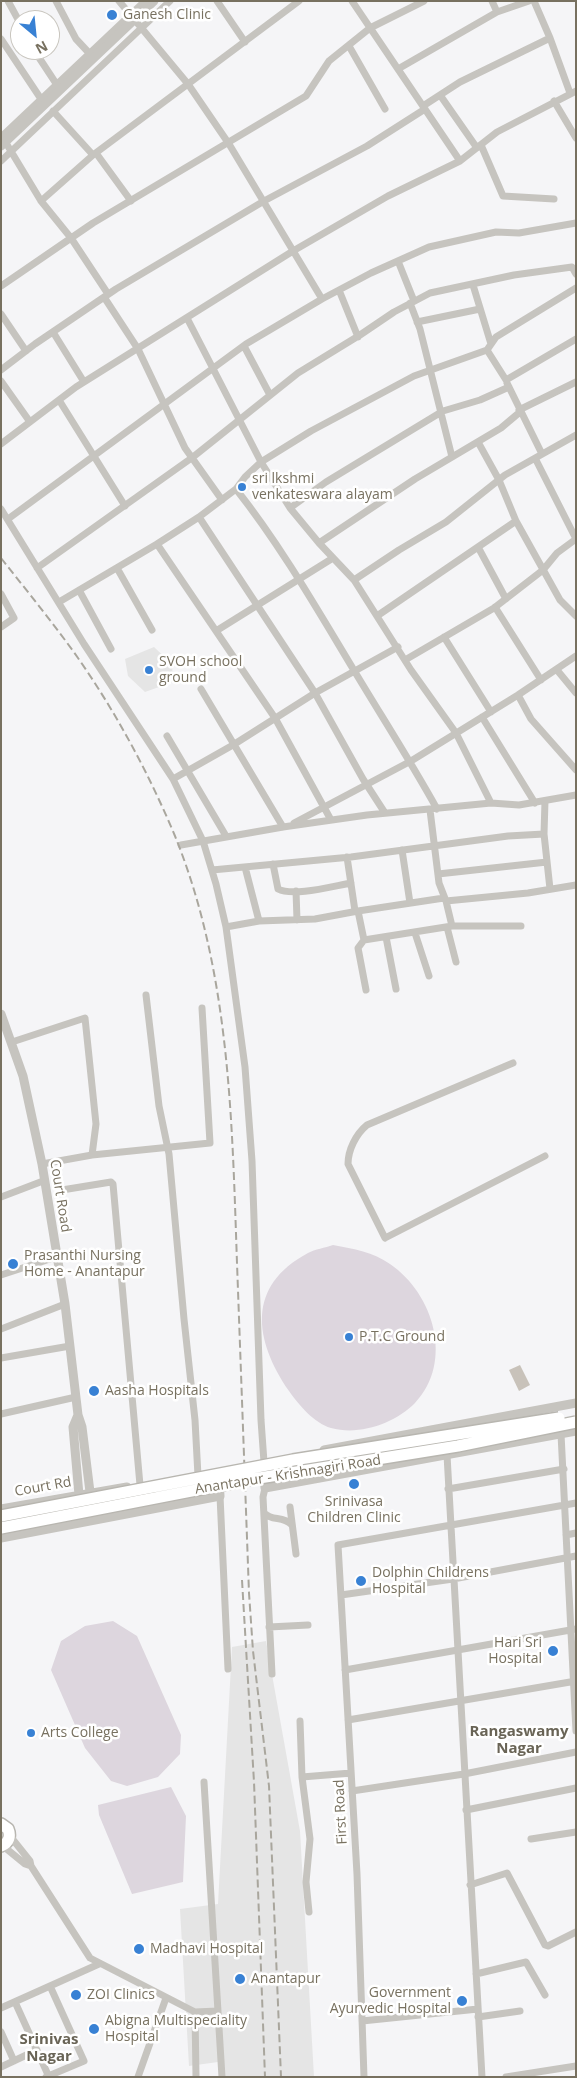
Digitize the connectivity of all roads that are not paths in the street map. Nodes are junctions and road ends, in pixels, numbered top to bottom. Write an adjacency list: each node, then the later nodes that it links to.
1 (56, 1): 21 (street)
2 (119, 1): 14 (street)
3 (145, 1): 14 (street)
4 (154, 1): 36 (street, bridge)
5 (170, 1): 16 (street)
6 (217, 1): 19 (street)
7 (300, 1): 19 (street)
8 (352, 1): 15 (street)
9 (424, 1): 15 (street)
10 (492, 1): 13 (street)
11 (528, 1): 13 (street)
12 (534, 1): 17 (street)
13 (497, 12): 23 (street)
14 (130, 15): 16 (street); 21 (street)
15 (370, 28): 20 (street); 23 (street)
16 (142, 29): 24 (street); 32 (street)
17 (550, 38): 26 (street); 27 (street)
18 (1, 39): 28 (street)
19 (245, 42): 24 (street)
20 (348, 46): 31 (street); 35 (street)
21 (90, 54): 25 (street)
22 (40, 60): 25 (street)
23 (398, 69): 30 (street)
24 (188, 84): 35 (street); 39 (street)
25 (56, 85): 28 (street)
26 (573, 92): 29 (street)
27 (440, 95): 30 (street); 37 (street)
28 (41, 99): 33 (street)
29 (554, 101): 34 (street); 37 (street)
30 (424, 107): 40 (street); 45 (street)
31 (385, 108)
32 (53, 110): 38 (street); 39 (street)
33 (1, 136): 38 (street)
34 (576, 138)
35 (228, 144): 44 (street); 45 (street)
36 (1, 146)
37 (479, 146): 40 (street); 42 (street)
38 (10, 152): 41 (street); 43 (street)
39 (95, 154): 43 (street); 44 (street)
40 (460, 160): 48 (street)
41 (1, 161)
42 (554, 199)
43 (42, 200): 47 (street)
44 (131, 201): 47 (street)
45 (264, 201): 48 (street); 55 (street)
46 (576, 223): 49 (street)
47 (71, 238): 52 (street); 55 (street)
48 (293, 251): 56 (street); 60 (street)
49 (398, 261): 54 (street); 57 (street)
50 (576, 274): 51 (street)
51 (473, 285): 57 (street); 58 (street)
52 (1, 286)
53 (576, 288): 66 (street)
54 (339, 290): 56 (street); 63 (street)
55 (106, 296): 62 (street); 67 (street)
56 (322, 299): 65 (street)
57 (412, 302): 61 (street); 63 (street)
58 (480, 309): 61 (street); 66 (street)
59 (1, 314): 68 (street)
60 (187, 318): 67 (street); 69 (street)
61 (417, 322): 71 (street)
62 (53, 332): 68 (street); 73 (street)
63 (358, 337): 76 (street)
64 (575, 341): 75 (street)
65 (244, 346): 69 (street); 76 (street)
66 (489, 347): 71 (street); 75 (street)
67 (138, 348): 73 (street); 78 (street)
68 (26, 351): 70 (street)
69 (213, 368): 78 (street); 81 (street)
70 (1, 370)
71 (430, 370): 80 (street); 90 (street)
72 (1, 381): 82 (street)
73 (84, 382): 77 (street)
74 (576, 382): 79 (street)
75 (508, 384): 79 (street); 80 (street)
76 (270, 395): 81 (street)
77 (59, 400): 82 (street); 88 (street)
78 (164, 405): 88 (street); 89 (street)
79 (520, 411): 84 (street); 87 (street)
80 (441, 412): 86 (street); 95 (street)
81 (240, 420): 89 (street); 90 (street)
82 (30, 422): 85 (street)
83 (576, 435): 87 (street)
84 (478, 442): 86 (street); 91 (street)
85 (1, 444)
86 (452, 456): 101 (street)
87 (538, 456): 91 (street); 100 (street)
88 (94, 457): 94 (street); 98 (street)
89 (192, 458): 93 (street); 94 (street)
90 (261, 462): 92 (street); 95 (street)
91 (499, 480): 99 (street); 109 (street)
92 (236, 488): 93 (street); 108 (street)
93 (222, 500): 97 (street)
94 (125, 506): 105 (street)
95 (290, 508): 101 (street)
96 (1, 509): 98 (street)
97 (199, 517): 102 (street); 114 (street)
98 (8, 519): 105 (street)
99 (516, 521): 103 (street); 107 (street)
100 (576, 539): 107 (street)
101 (319, 543): 104 (street)
102 (157, 544): 106 (street); 120 (street)
103 (478, 547): 112 (street); 116 (street)
104 (333, 558): 108 (street); 109 (street)
105 (37, 568): 113 (street)
106 (117, 568): 110 (street); 119 (street)
107 (543, 570): 112 (street); 117 (street)
108 (299, 580): 114 (street); 127 (street)
109 (354, 580): 116 (street)
110 (80, 590): 113 (street); 123 (street)
111 (1, 594): 118 (street)
112 (506, 599): 115 (street)
113 (59, 602): 142 (street)
114 (258, 604): 120 (street); 130 (street)
115 (495, 607): 121 (street); 128 (street)
116 (377, 616): 122 (street)
117 (576, 616)
118 (1, 627)
119 (152, 630)
120 (216, 631): 135 (street)
121 (444, 637): 125 (street); 133 (street)
122 (398, 647): 125 (street); 127 (street)
123 (111, 649)
124 (576, 656): 126 (street)
125 (405, 660): 136 (street)
126 (557, 670): 128 (street); 131 (street)
127 (355, 672): 130 (street); 139 (street)
128 (541, 680): 132 (street)
129 (201, 690): 138 (street)
130 (314, 693): 135 (street); 143 (street)
131 (576, 694)
132 (518, 695): 133 (street); 140 (street)
133 (491, 712): 134 (street)
134 (482, 717): 136 (street); 146 (street)
135 (275, 718): 138 (street); 148 (street)
136 (456, 734): 139 (street); 147 (street)
137 (167, 736): 141 (street)
138 (234, 745): 141 (street); 152 (street)
139 (411, 761): 143 (street); 149 (street)
140 (576, 770)
141 (187, 771): 142 (street); 154 (street)
142 (173, 778): 155 (street)
143 (367, 786): 148 (street); 150 (street)
144 (576, 795): 145 (street)
145 (545, 801): 146 (street); 153 (street)
146 (535, 802): 147 (street)
147 (491, 803): 149 (street)
148 (324, 807): 151 (street); 152 (street)
149 (433, 809): 150 (street); 157 (street)
150 (385, 814): 151 (street)
151 (331, 820): 152 (street)
152 (286, 826): 154 (street)
153 (544, 834): 157 (street); 160 (street)
154 (226, 836): 155 (street)
155 (202, 841): 156 (street); 163 (street)
156 (181, 845)
157 (435, 846): 158 (street); 164 (street)
158 (402, 850): 159 (street); 170 (street)
159 (347, 857): 161 (street); 165 (street)
160 (547, 862): 164 (street); 167 (street)
161 (273, 864): 162 (street); 168 (street)
162 (245, 867): 163 (street); 173 (street)
163 (212, 870): 175 (street)
164 (438, 874): 169 (street)
165 (351, 883): 168 (street); 171 (street)
166 (576, 885): 167 (street)
167 (550, 890): 169 (street)
168 (296, 891): 172 (street)
169 (445, 900): 170 (street); 176 (street)
170 (410, 903): 171 (street)
171 (357, 911): 172 (street); 179 (street)
172 (297, 920): 173 (street)
173 (259, 921): 175 (street)
174 (520, 926): 176 (street)
175 (226, 927): 211 (street)
176 (450, 927): 177 (street); 180 (street)
177 (415, 933): 178 (street); 181 (street)
178 (386, 937): 179 (street); 182 (street)
179 (364, 940): 183 (street)
180 (456, 962)
181 (429, 976)
182 (396, 989)
183 (366, 990)
184 (146, 995): 189 (street)
185 (202, 1008): 189 (street)
186 (1, 1014): 187 (street, Court Road)
187 (12, 1042): 190 (street); 192 (street, Court Road)
188 (513, 1063): 191 (street)
189 (166, 1148): 190 (street); 213 (street)
190 (92, 1156): 192 (street)
191 (545, 1156)
192 (42, 1164): 193 (street, Court Road)
193 (44, 1181): 195 (street); 196 (street, Court Road)
194 (62, 1190): 214 (street)
195 (1, 1197)
196 (56, 1257): 197 (street); 198 (street, Court Road)
197 (1, 1275)
198 (65, 1304): 199 (street); 200 (street, Court Road)
199 (1, 1329)
200 (70, 1346): 201 (street); 202 (street, Court Road)
201 (1, 1358)
202 (76, 1398): 204 (street); 205 (street, Court Road)
203 (576, 1403): 211 (street)
204 (1, 1414)
205 (78, 1415): 217 (street, Court Road); 218 (street, Court Road)
206 (576, 1416): 225 (highway, bridge)
207 (576, 1422): 228 (highway, Anantapur - Krishnagiri Road, bridge)
208 (576, 1431): 209 (street)
209 (561, 1434): 210 (street); 212 (street)
210 (447, 1455): 215 (street); 216 (street)
211 (264, 1462): 215 (street)
212 (564, 1469): 216 (street); 221 (street)
213 (198, 1476): 214 (street, Court Rd); 219 (street, Court Rd)
214 (140, 1485): 217 (street, Court Rd)
215 (265, 1488): 224 (street)
216 (448, 1489): 227 (street)
217 (90, 1492): 218 (street, Court Rd)
218 (78, 1495): 223 (street, Court Rd)
219 (220, 1496): 231 (street); 243 (street)
220 (576, 1503): 221 (street)
221 (565, 1505): 227 (street); 230 (street)
222 (290, 1508): 226 (street)
223 (1, 1509)
224 (264, 1513): 226 (street); 239 (street)
225 (1, 1516)
226 (292, 1525): 232 (street)
227 (450, 1525): 235 (street); 237 (street, First Road)
228 (1, 1528)
229 (576, 1533): 230 (street)
230 (566, 1535): 234 (street)
231 (1, 1538)
232 (296, 1554)
233 (576, 1556): 234 (street)
234 (567, 1557): 235 (street); 236 (street)
235 (453, 1579): 237 (street); 241 (street)
236 (572, 1594): 240 (street)
237 (341, 1595): 244 (street, First Road)
238 (308, 1625): 239 (street)
239 (269, 1627): 245 (street)
240 (573, 1629): 241 (street); 242 (street)
241 (457, 1649): 244 (street); 247 (street)
242 (573, 1655): 246 (street)
243 (228, 1669)
244 (345, 1670): 248 (street, First Road)
245 (272, 1674)
246 (574, 1681): 247 (street); 250 (street)
247 (460, 1702): 248 (street); 253 (street)
248 (348, 1720): 252 (street, First Road)
249 (300, 1721): 254 (street)
250 (576, 1731)
251 (576, 1752): 253 (street)
252 (351, 1773): 254 (street); 257 (street, First Road)
253 (464, 1774): 257 (street); 258 (street)
254 (302, 1777): 265 (street)
255 (204, 1782): 274 (street)
256 (576, 1788): 258 (street)
257 (352, 1791): 278 (street, First Road)
258 (466, 1810): 264 (street)
259 (2, 1823): 262 (highway)
260 (576, 1832): 261 (street)
261 (531, 1839)
262 (5, 1843): 263 (street); 263 (street)
263 (31, 1866): 267 (street)
264 (470, 1885): 266 (street); 268 (street)
265 (309, 1912)
266 (576, 1932)
267 (99, 1964): 269 (street); 271 (street)
268 (476, 1974): 270 (street); 277 (street)
269 (50, 1986): 272 (street); 284 (street)
270 (545, 1995)
271 (166, 1998): 276 (street); 285 (street)
272 (15, 2002): 273 (street); 280 (street)
273 (1, 2008)
274 (218, 2011): 276 (street); 287 (street)
275 (520, 2011): 277 (street)
276 (195, 2012): 286 (street)
277 (478, 2013): 278 (street); 289 (street)
278 (362, 2021): 288 (street, First Road)
279 (1, 2032): 281 (street)
280 (37, 2050): 281 (street); 284 (street)
281 (14, 2061): 283 (street)
282 (576, 2066): 290 (street)
283 (1, 2067)
284 (48, 2076)
285 (138, 2077)
286 (196, 2077)
287 (222, 2077)
288 (364, 2077)
289 (482, 2077)
290 (506, 2077)

